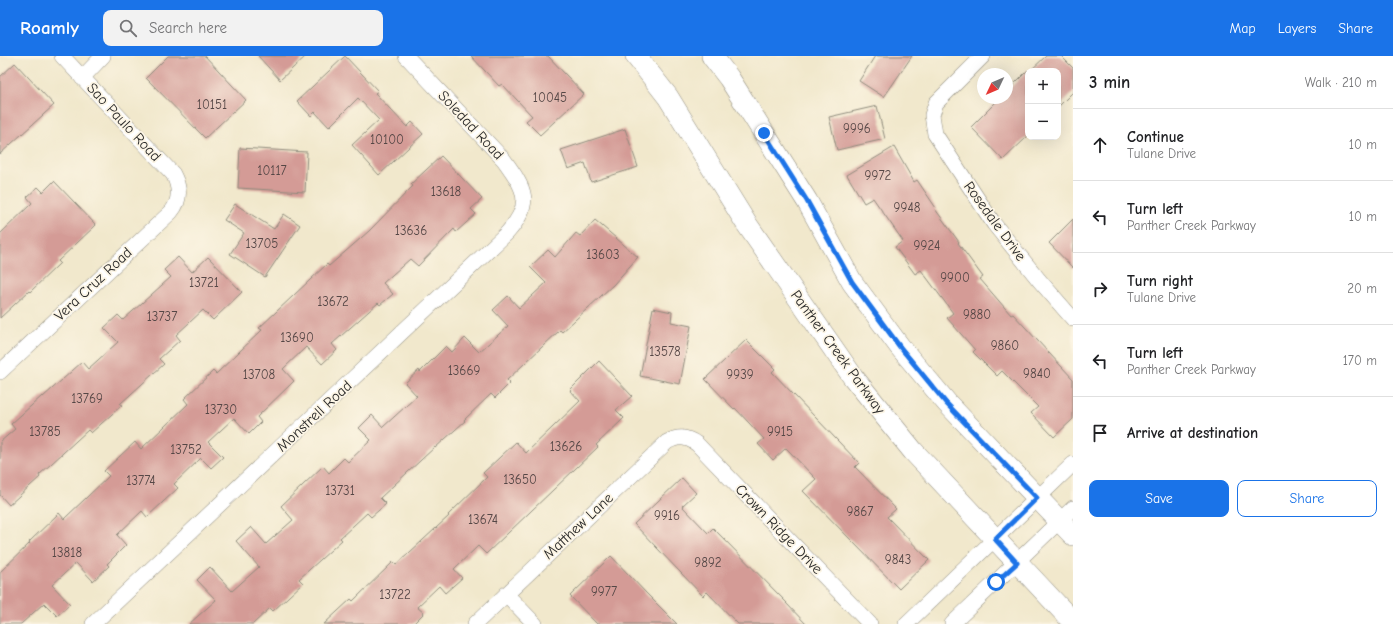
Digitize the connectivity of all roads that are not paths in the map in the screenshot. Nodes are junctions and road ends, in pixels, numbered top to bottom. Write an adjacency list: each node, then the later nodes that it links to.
1 (62, 56): 7 (street, Sao Paulo Road)
2 (103, 56): 7 (street)
3 (406, 56): 9 (street, Soledad Road)
4 (636, 56): 16 (main road, Panther Creek Parkway)
5 (712, 56): 14 (main road)
6 (983, 56): 10 (street, Rosedale Drive)
7 (82, 78): 8 (street, Sao Paulo Road)
8 (178, 192): 11 (street, Vera Cruz Road)
9 (524, 201): 20 (street, Monstrell Road)
10 (1073, 319)
11 (0, 372)
12 (686, 438): 18 (street, Matthew Lane); 23 (street, Crown Ridge Drive)
13 (1073, 464): 14 (street)
14 (1037, 498): 15 (main road); 16 (street)
15 (1068, 521): 17 (street)
16 (995, 539): 17 (main road, Panther Creek Parkway); 24 (street)
17 (1017, 563): 19 (main road, Panther Creek Parkway); 25 (street)
18 (506, 594): 21 (street, Matthew Lane); 22 (street)
19 (1073, 622)
20 (93, 624)
21 (475, 624)
22 (535, 624)
23 (870, 624)
24 (906, 624)
25 (952, 624)

